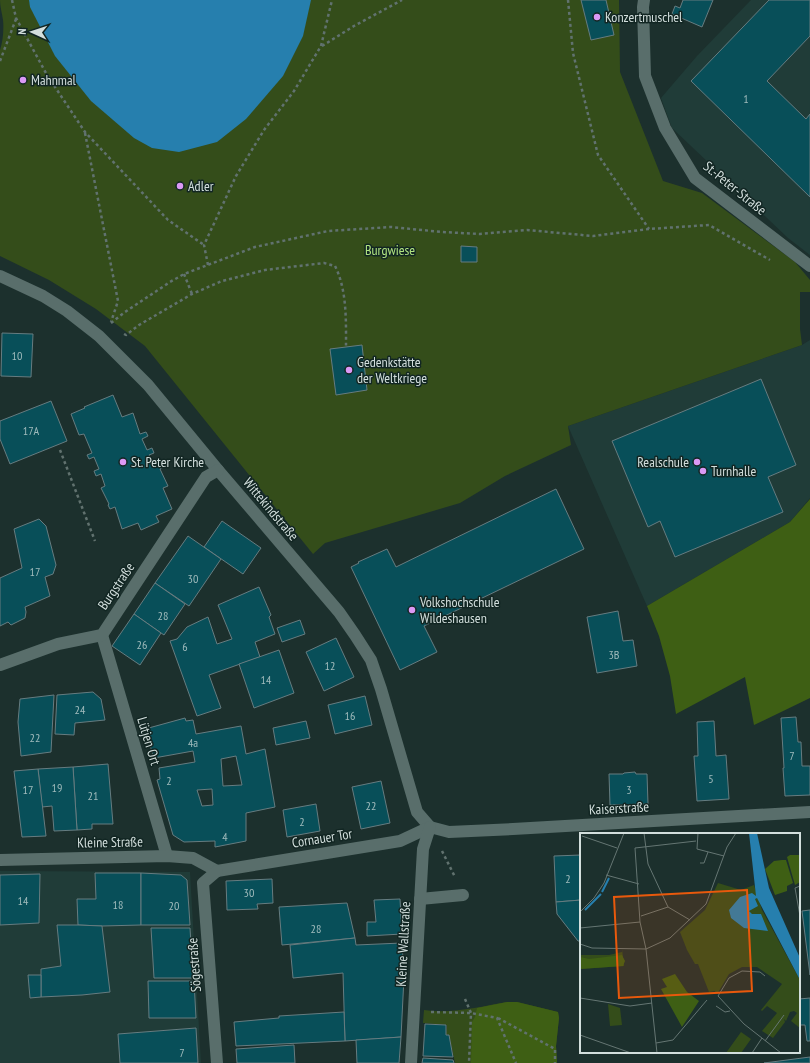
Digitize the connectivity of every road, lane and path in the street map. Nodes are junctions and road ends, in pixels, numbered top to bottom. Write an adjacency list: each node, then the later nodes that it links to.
1 (12, 0): 6 (path)
2 (332, 0): 7 (path)
3 (402, 0): 7 (path)
4 (568, 0): 10 (path)
5 (644, 0): 14 (street, St.-Peter-Straße)
6 (16, 18): 8 (path); 9 (path)
7 (321, 46): 11 (path)
8 (0, 61)
9 (85, 132): 11 (path); 18 (path)
10 (649, 228): 12 (path); 13 (path)
11 (204, 245): 13 (path)
12 (776, 264)
13 (208, 265): 15 (path)
14 (810, 266)
15 (184, 274): 17 (path); 18 (path)
16 (0, 276): 23 (street, Wittekindstraße)
17 (192, 294): 20 (path); 21 (path)
18 (111, 323): 19 (path)
19 (116, 327)
20 (121, 331)
21 (346, 347)
22 (60, 450): 24 (path)
23 (218, 470): 25 (street, Burgstraße); 28 (street, Wittekindstraße)
24 (95, 541)
25 (102, 635): 26 (street); 29 (street, Lütjen Ort)
26 (0, 665)
27 (810, 812): 28 (street, Kaiserstraße)
28 (430, 827): 31 (street, Cornauer Tor); 32 (path); 33 (street, Kleine Wallstraße)
29 (167, 856): 30 (street, Kleine Straße); 31 (street, Kleine Straße)
30 (0, 860)
31 (217, 870): 38 (street, Sögestraße)
32 (463, 895): 33 (street)
33 (420, 899): 35 (street, Kleine Wallstraße)
34 (465, 999): 36 (path)
35 (414, 1012): 36 (path); 39 (street, Kleine Wallstraße)
36 (471, 1013): 37 (path); 40 (path)
37 (497, 1018): 41 (path); 42 (path)
38 (217, 1063)
39 (411, 1063)
40 (469, 1063)
41 (516, 1063)
42 (555, 1063)

